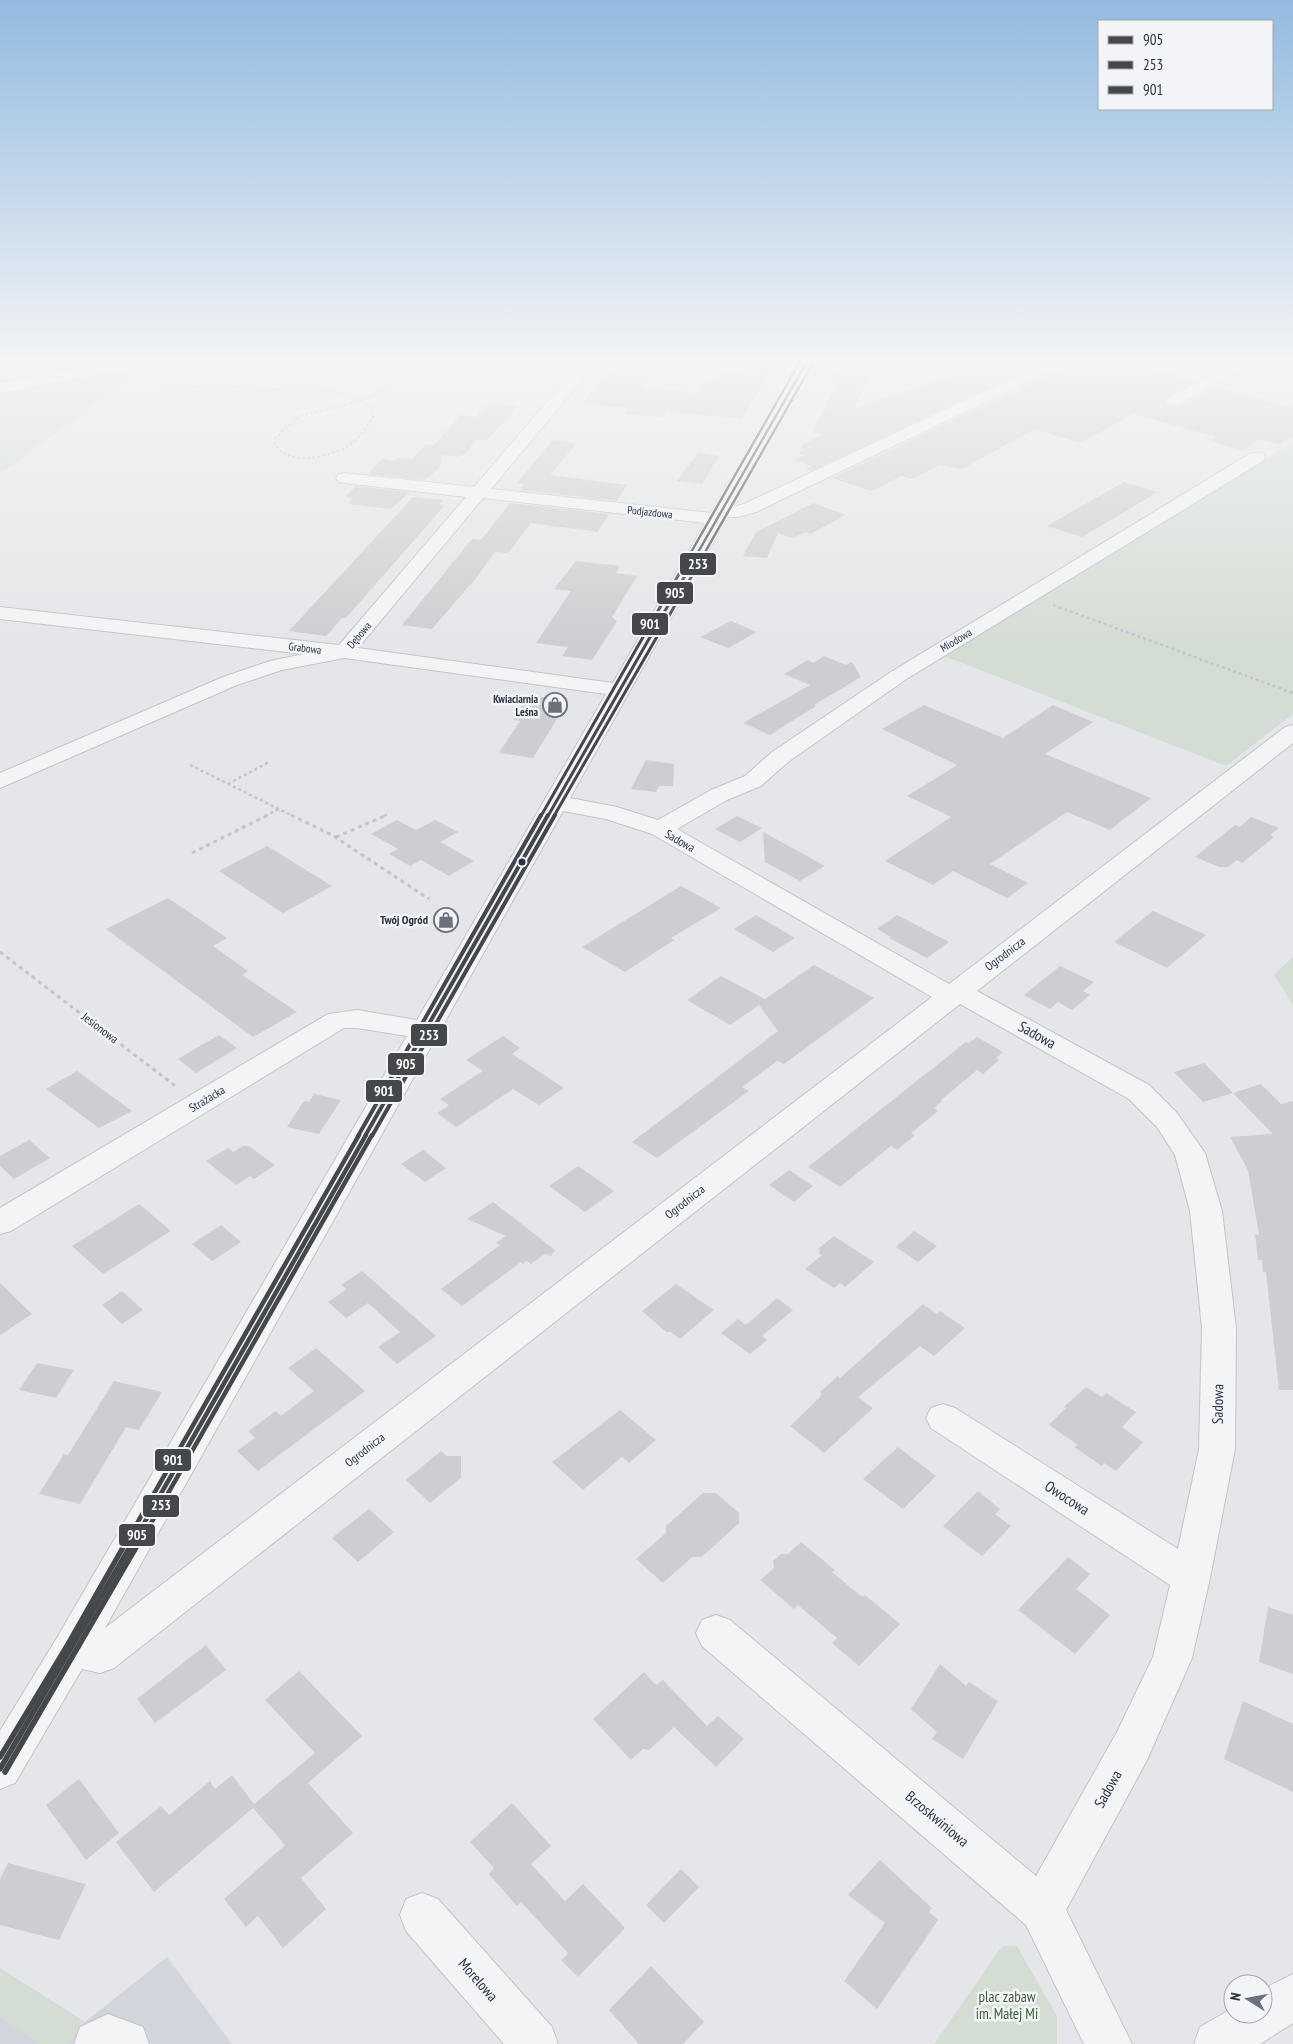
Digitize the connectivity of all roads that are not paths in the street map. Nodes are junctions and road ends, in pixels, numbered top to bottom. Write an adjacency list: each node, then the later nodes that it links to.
1 (513, 453): 6 (street, Dębowa)
2 (752, 453): 7 (street)
3 (865, 453): 7 (street, Podjazdowa)
4 (1257, 457): 15 (street, Miodowa)
5 (345, 478): 6 (street, Podjazdowa)
6 (480, 493): 7 (street, Podjazdowa); 10 (street, Dębowa)
7 (719, 516): 11 (street)
8 (9, 614): 9 (street, Grabowa); 10 (street, Grabowa)
9 (0, 628)
10 (344, 652): 11 (street, Grabowa); 13 (street, Dębowa)
11 (620, 690): 14 (street)
12 (1293, 732): 16 (street, Ogrodnicza)
13 (0, 781)
14 (555, 803): 15 (street, Sadowa); 17 (street)
15 (660, 829): 16 (street, Sadowa)
16 (953, 994): 20 (street, Sadowa); 22 (street, Ogrodnicza)
17 (425, 1030): 18 (street, Strażacka); 22 (street)
18 (0, 1223)
19 (943, 1418): 20 (street, Owocowa)
20 (1191, 1578): 24 (street, Sadowa)
21 (716, 1633): 24 (street, Brzoskwiniowa)
22 (72, 1649): 23 (street)
23 (0, 1769)
24 (1042, 1909): 30 (street, Brzoskwiniowa)
25 (422, 1915): 29 (street, Morelowa)
26 (1293, 1997): 31 (street)
27 (97, 2044): 28 (street)
28 (126, 2044)
29 (534, 2044)
30 (1109, 2044)
31 (1217, 2044)

